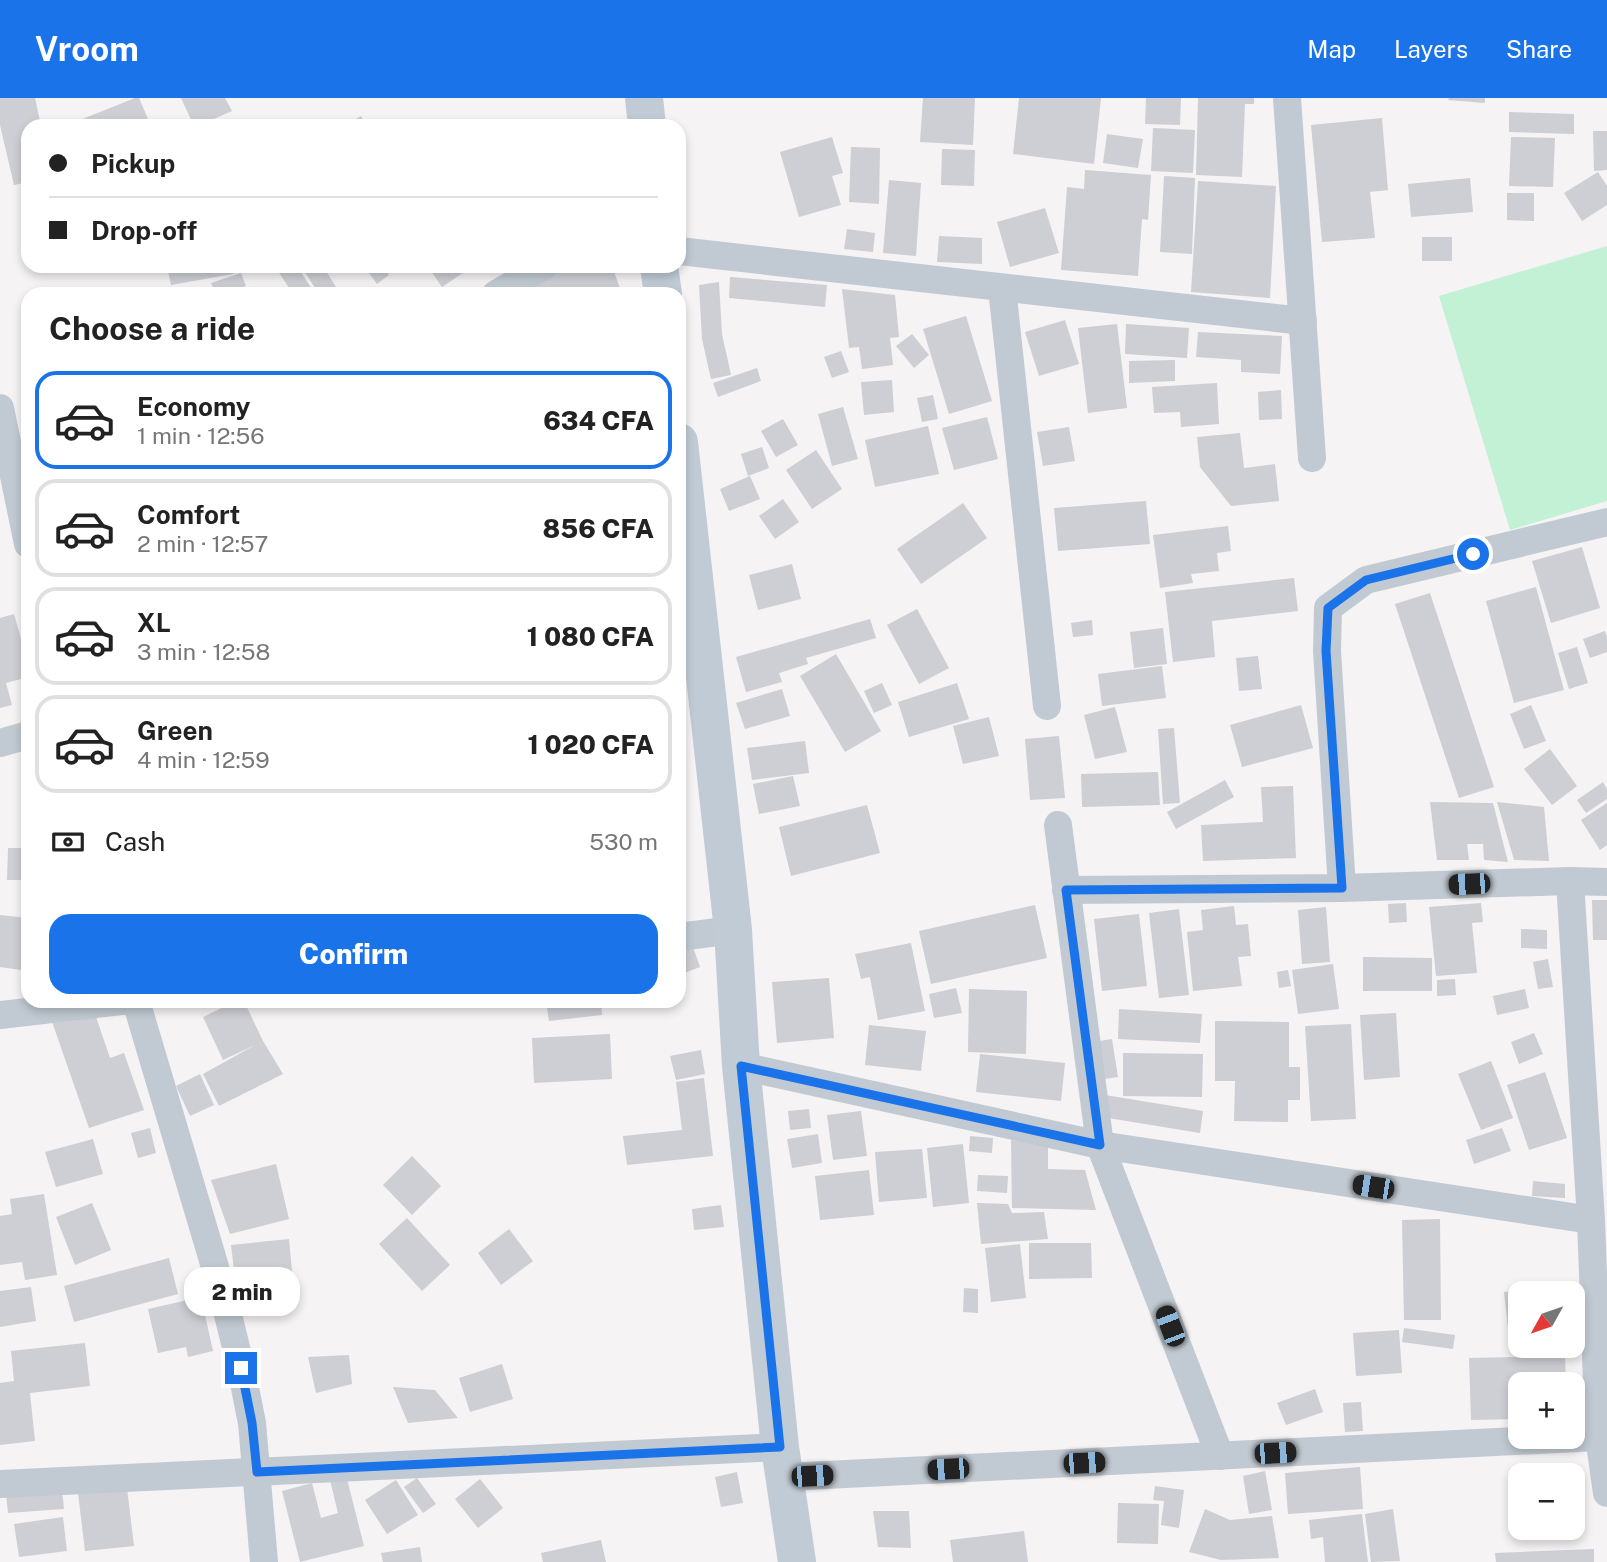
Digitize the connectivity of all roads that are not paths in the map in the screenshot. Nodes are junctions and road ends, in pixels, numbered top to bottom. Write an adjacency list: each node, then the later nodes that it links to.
1 (644, 98): 3 (main road)
2 (1287, 98): 8 (street)
3 (646, 119)
4 (686, 252): 7 (street)
5 (532, 273): 6 (street)
6 (508, 287)
7 (1002, 288): 8 (street); 15 (street)
8 (1303, 321): 10 (street)
9 (0, 408): 11 (street)
10 (1312, 458)
11 (15, 490): 13 (street)
12 (686, 505): 23 (main road)
13 (21, 515)
14 (1607, 522): 21 (street)
15 (1047, 706)
16 (21, 737): 17 (street)
17 (0, 743)
18 (1058, 825): 22 (street)
19 (1570, 881): 20 (street); 21 (street); 30 (street)
20 (1607, 883)
21 (1342, 888): 22 (street)
22 (1066, 890): 29 (street)
23 (733, 930): 24 (street); 28 (main road)
24 (686, 936)
25 (61, 1008): 27 (street)
26 (138, 1008): 34 (street)
27 (0, 1015)
28 (741, 1066): 29 (street); 33 (main road)
29 (1100, 1145): 30 (street); 32 (street)
30 (1591, 1220): 31 (street)
31 (1599, 1437): 32 (street); 36 (street)
32 (1220, 1456): 33 (street)
33 (783, 1462): 34 (street); 38 (main road)
34 (257, 1472): 35 (street); 37 (street)
35 (0, 1483)
36 (1607, 1493)
37 (264, 1562)
38 (797, 1562)

